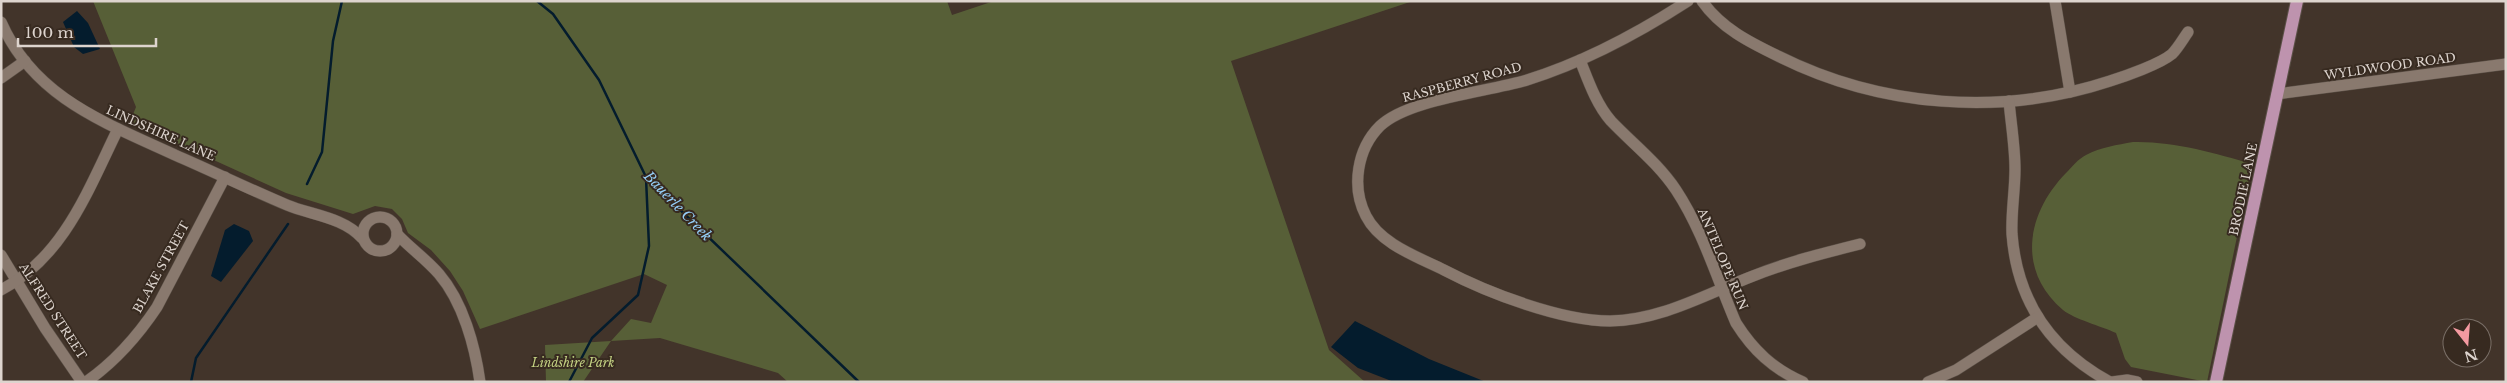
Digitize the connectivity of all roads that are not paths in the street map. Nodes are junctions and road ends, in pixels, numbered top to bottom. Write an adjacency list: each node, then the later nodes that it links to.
1 (1688, 1): 7 (street, RASPBERRY ROAD)
2 (1702, 1): 13 (street)
3 (2055, 1): 11 (street)
4 (2297, 1): 12 (main road, BRODIE LANE)
5 (1, 22): 8 (street, LINDSHIRE LANE)
6 (2188, 32): 11 (street)
7 (1580, 60): 25 (street, ANTELOPE RUN); 25 (street, RASPBERRY ROAD)
8 (25, 61): 10 (street); 14 (street, LINDSHIRE LANE)
9 (2506, 64): 12 (street, WYLDWOOD ROAD)
10 (1, 78)
11 (2070, 92): 13 (street)
12 (2277, 94): 35 (main road, BRODIE LANE)
13 (2009, 101): 27 (street)
14 (118, 129): 15 (street, LINDSHIRE LANE); 24 (street)
15 (225, 177): 17 (street, LINDSHIRE LANE); 29 (street, BLAKE STREET)
16 (367, 222): 17 (street, LINDSHIRE LANE); 18 (street, LINDSHIRE LANE); 19 (street)
17 (343, 223): 19 (street, LINDSHIRE LANE)
18 (397, 234): 21 (street); 22 (street, LINDSHIRE LANE)
19 (362, 238): 21 (street, LINDSHIRE LANE)
20 (1860, 244): 25 (street, RASPBERRY ROAD)
21 (389, 249): 22 (street, LINDSHIRE LANE)
22 (416, 252): 30 (street, LINDSHIRE LANE)
23 (1, 255): 24 (street, ALFRED STREET)
24 (16, 281): 26 (street); 28 (street, ALFRED STREET)
25 (1721, 288): 31 (street, ANTELOPE RUN)
26 (1, 290)
27 (2038, 317): 32 (street); 33 (street)
28 (82, 382)
29 (86, 382)
30 (480, 382)
31 (1803, 382)
32 (1928, 382)
33 (2111, 382): 34 (street)
34 (2137, 382)
35 (2216, 382)

